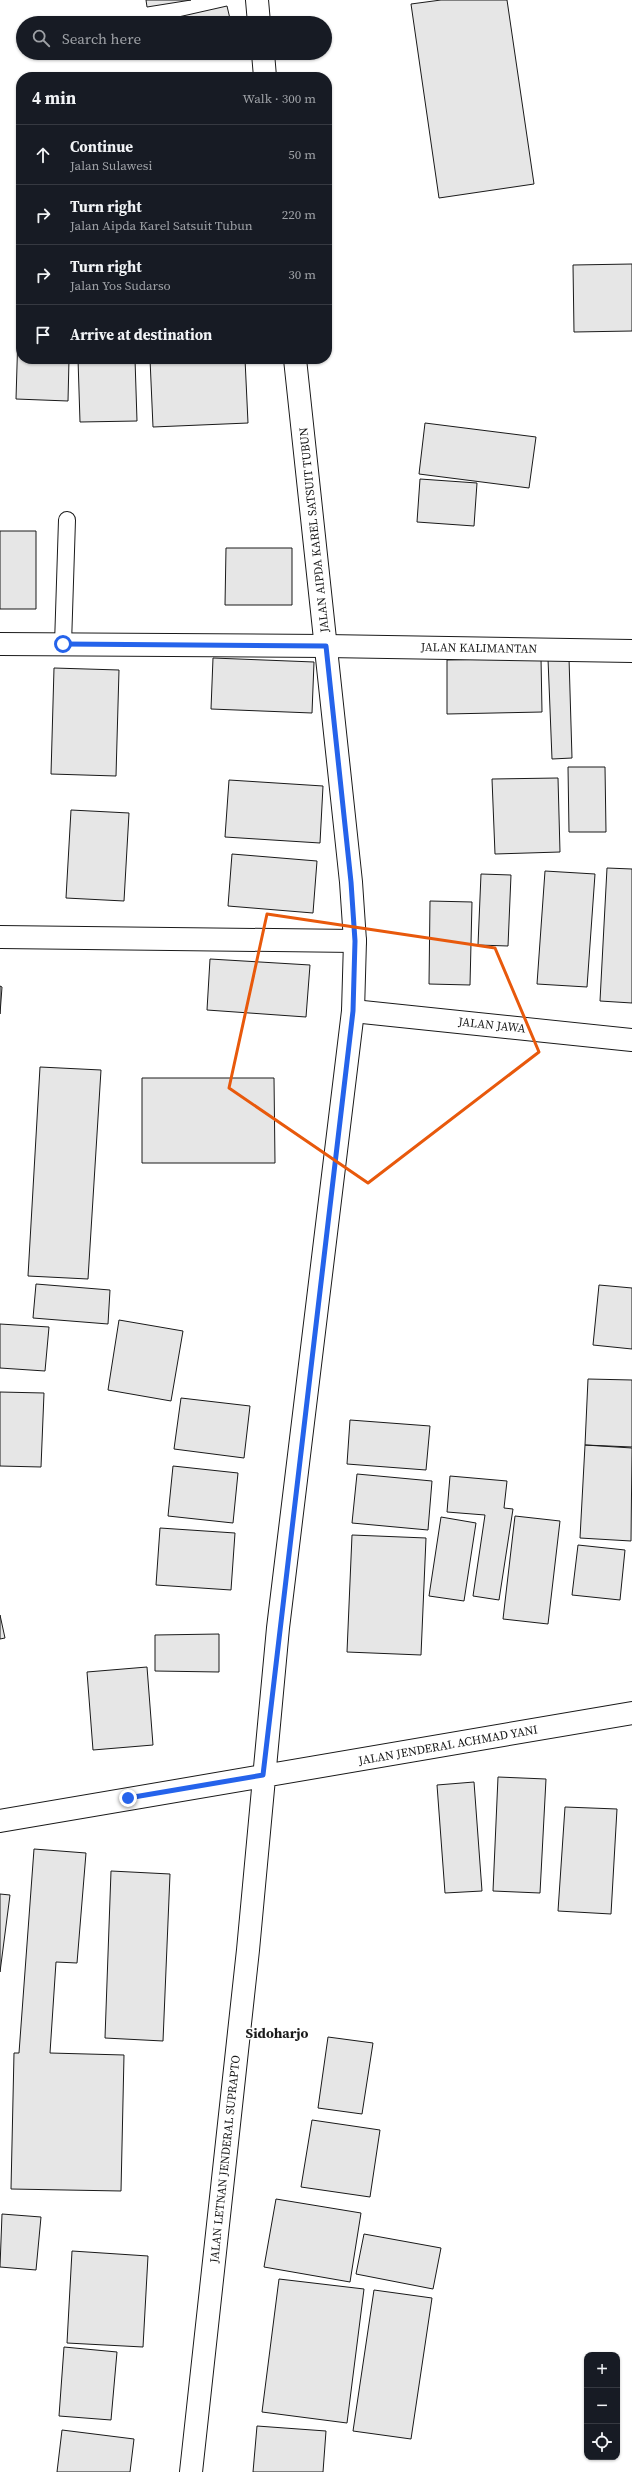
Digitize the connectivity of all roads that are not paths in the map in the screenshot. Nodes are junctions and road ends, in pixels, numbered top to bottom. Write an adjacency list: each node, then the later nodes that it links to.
1 (257, 0): 2 (street)
2 (259, 16)
3 (264, 60): 4 (street)
4 (265, 72)
5 (296, 364): 9 (street, JALAN AIPDA KAREL SATSUIT TUBUN)
6 (67, 520): 8 (lane)
7 (0, 644): 8 (street, JALAN KALIMANTAN)
8 (63, 644): 9 (street, JALAN KALIMANTAN)
9 (326, 646): 10 (street, JALAN KALIMANTAN); 12 (street, JALAN AIPDA KAREL SATSUIT TUBUN)
10 (632, 651)
11 (0, 937): 12 (street)
12 (355, 941): 13 (street, JALAN AIPDA KAREL SATSUIT TUBUN)
13 (353, 1011): 14 (street, JALAN JAWA); 16 (street, JALAN AIPDA KAREL SATSUIT TUBUN)
14 (632, 1040)
15 (632, 1713): 16 (street, JALAN JENDERAL ACHMAD YANI)
16 (263, 1775): 17 (street, JALAN JENDERAL ACHMAD YANI); 18 (street, JALAN LETNAN JENDERAL SUPRAPTO)
17 (0, 1821)
18 (191, 2472)

